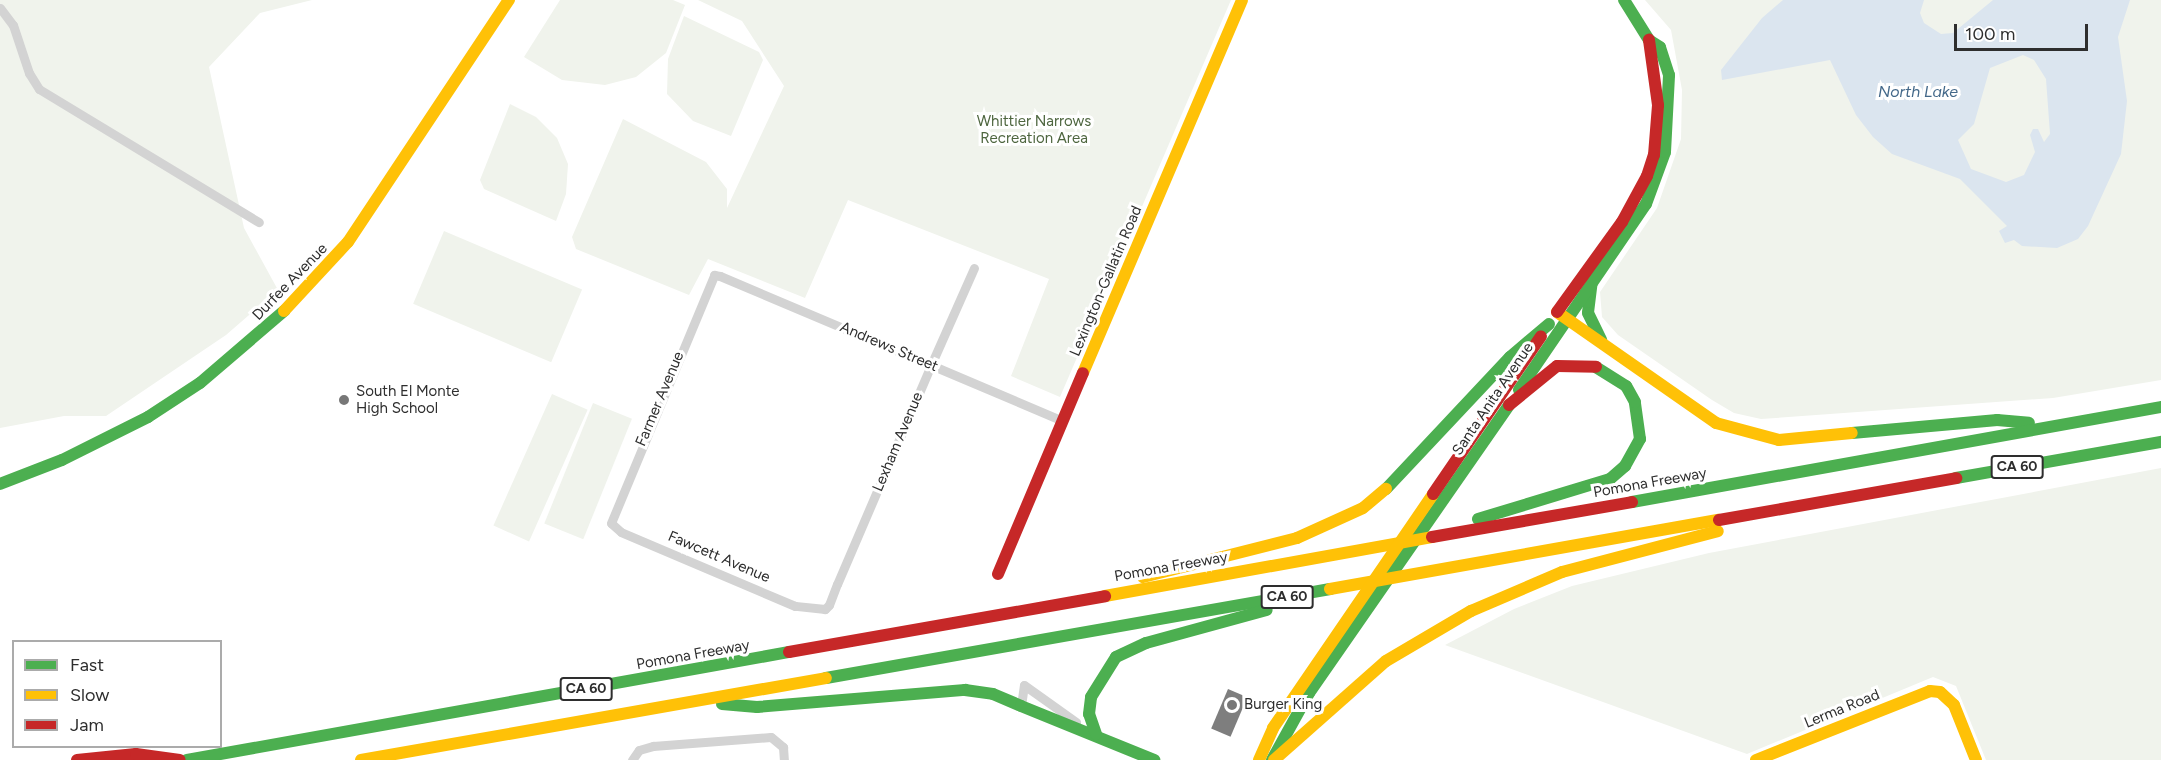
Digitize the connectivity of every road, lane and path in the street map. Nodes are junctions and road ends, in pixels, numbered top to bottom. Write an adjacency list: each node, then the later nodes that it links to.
1 (509, 0): 19 (main road, Durfee Avenue)
2 (1242, 0): 16 (main road, Lexington-Gallatin Road)
3 (1623, 0): 5 (main road, Santa Anita Avenue)
4 (0, 8): 6 (street)
5 (1648, 40): 9 (main road, Santa Anita Avenue); 10 (main road, Santa Anita Avenue)
6 (259, 222)
7 (974, 268): 13 (street, Lexham Avenue)
8 (714, 276): 13 (street, Andrews Street); 21 (street, Farmer Avenue)
9 (1592, 280): 10 (main road, Santa Anita Avenue); 12 (main road)
10 (1561, 315): 11 (main road, Santa Anita Avenue); 12 (main road); 14 (main road, Santa Anita Avenue)
11 (1549, 324): 26 (main road); 27 (main road, Santa Anita Avenue)
12 (1604, 344): 17 (main road)
13 (931, 364): 16 (street, Andrews Street); 25 (street, Lexham Avenue)
14 (1509, 405): 22 (main road); 27 (main road, Santa Anita Avenue)
15 (2161, 407): 17 (main road, Pomona Freeway / CA 60)
16 (1063, 422): 23 (main road, Lexington-Gallatin Road)
17 (2050, 425): 22 (main road, Pomona Freeway / CA 60)
18 (2161, 442): 20 (main road, CA 60)
19 (0, 484)
20 (1873, 492): 24 (main road, CA 60); 39 (main road)
21 (611, 523): 25 (street, Fawcett Avenue)
22 (1384, 545): 26 (main road, Pomona Freeway / CA 60)
23 (998, 574)
24 (1369, 582): 28 (main road, CA 60); 30 (main road)
25 (818, 610)
26 (984, 615): 33 (main road, Pomona Freeway / CA 60)
27 (1356, 615): 38 (main road, Santa Anita Avenue); 39 (main road, Santa Anita Avenue)
28 (700, 702): 29 (main road); 34 (main road, CA 60)
29 (1021, 706): 30 (main road); 30 (street)
30 (1096, 734): 37 (main road)
31 (77, 760): 32 (main road)
32 (180, 760)
33 (187, 760)
34 (360, 760)
35 (632, 760): 36 (street)
36 (784, 760)
37 (1154, 760)
38 (1259, 760)
39 (1273, 760)
40 (1756, 760): 41 (main road, Lerma Road)
41 (1976, 760)

